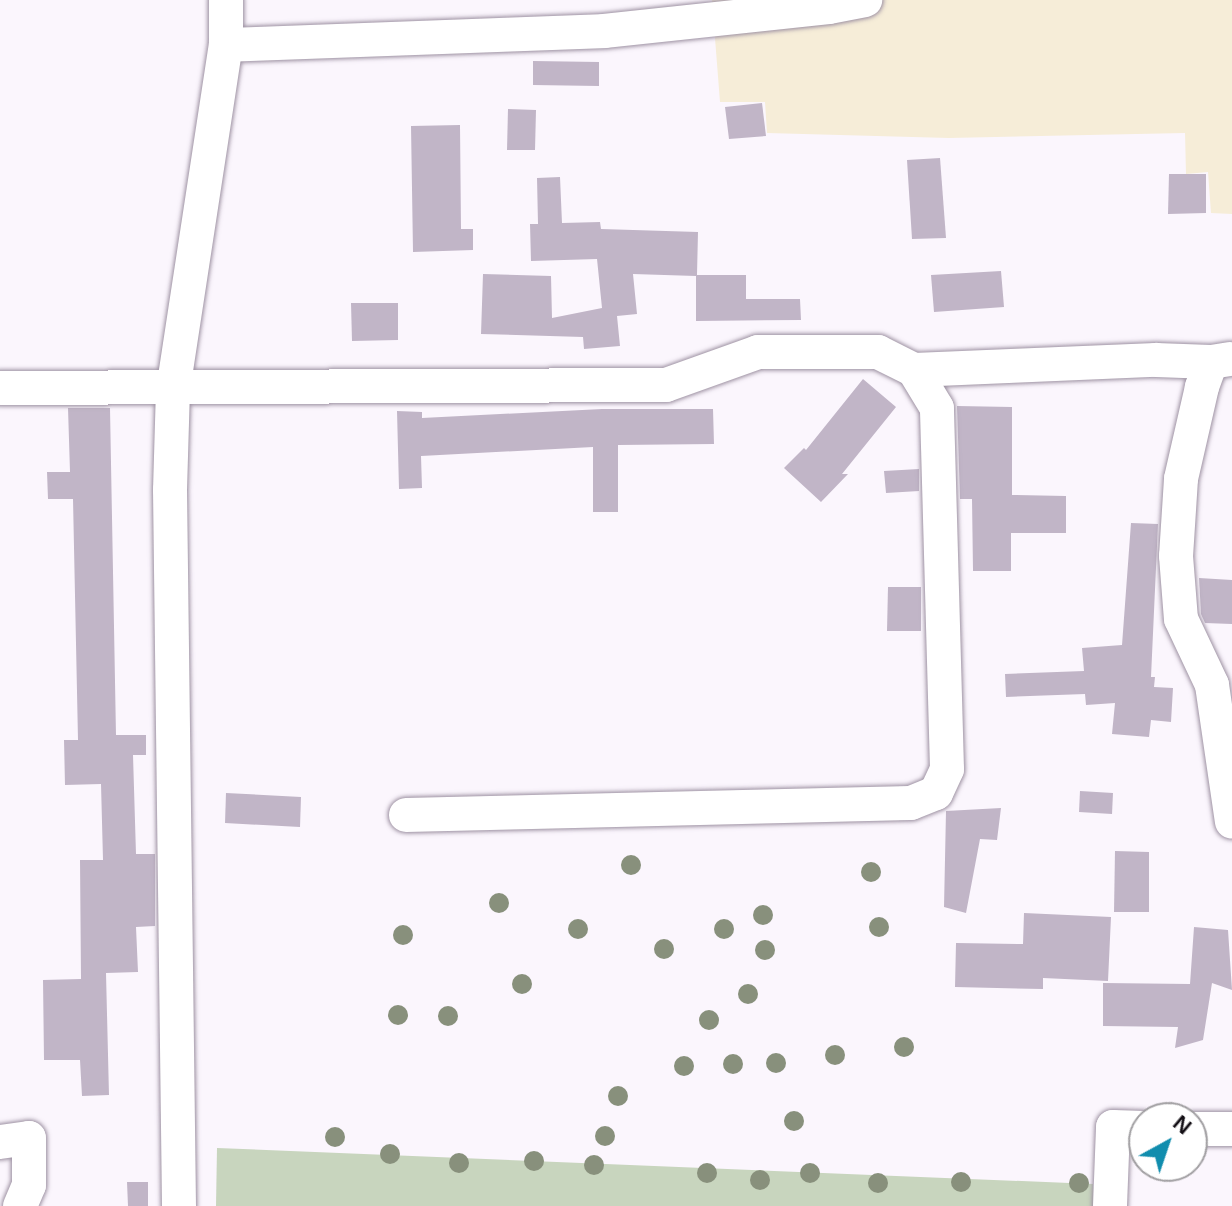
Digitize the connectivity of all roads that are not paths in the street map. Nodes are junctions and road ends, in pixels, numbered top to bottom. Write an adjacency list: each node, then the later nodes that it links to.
1 (226, 0): 3 (street)
2 (865, 0): 3 (street)
3 (226, 45): 7 (street)
4 (1222, 361): 5 (street); 9 (street)
5 (914, 370): 7 (street); 8 (street)
6 (0, 388): 7 (street)
7 (173, 390): 15 (street)
8 (406, 815)
9 (1232, 822)
10 (1128, 1127): 16 (street)
11 (1208, 1129): 12 (street)
12 (1232, 1129)
13 (0, 1142): 14 (street)
14 (20, 1206)
15 (179, 1206)
16 (1110, 1206)

